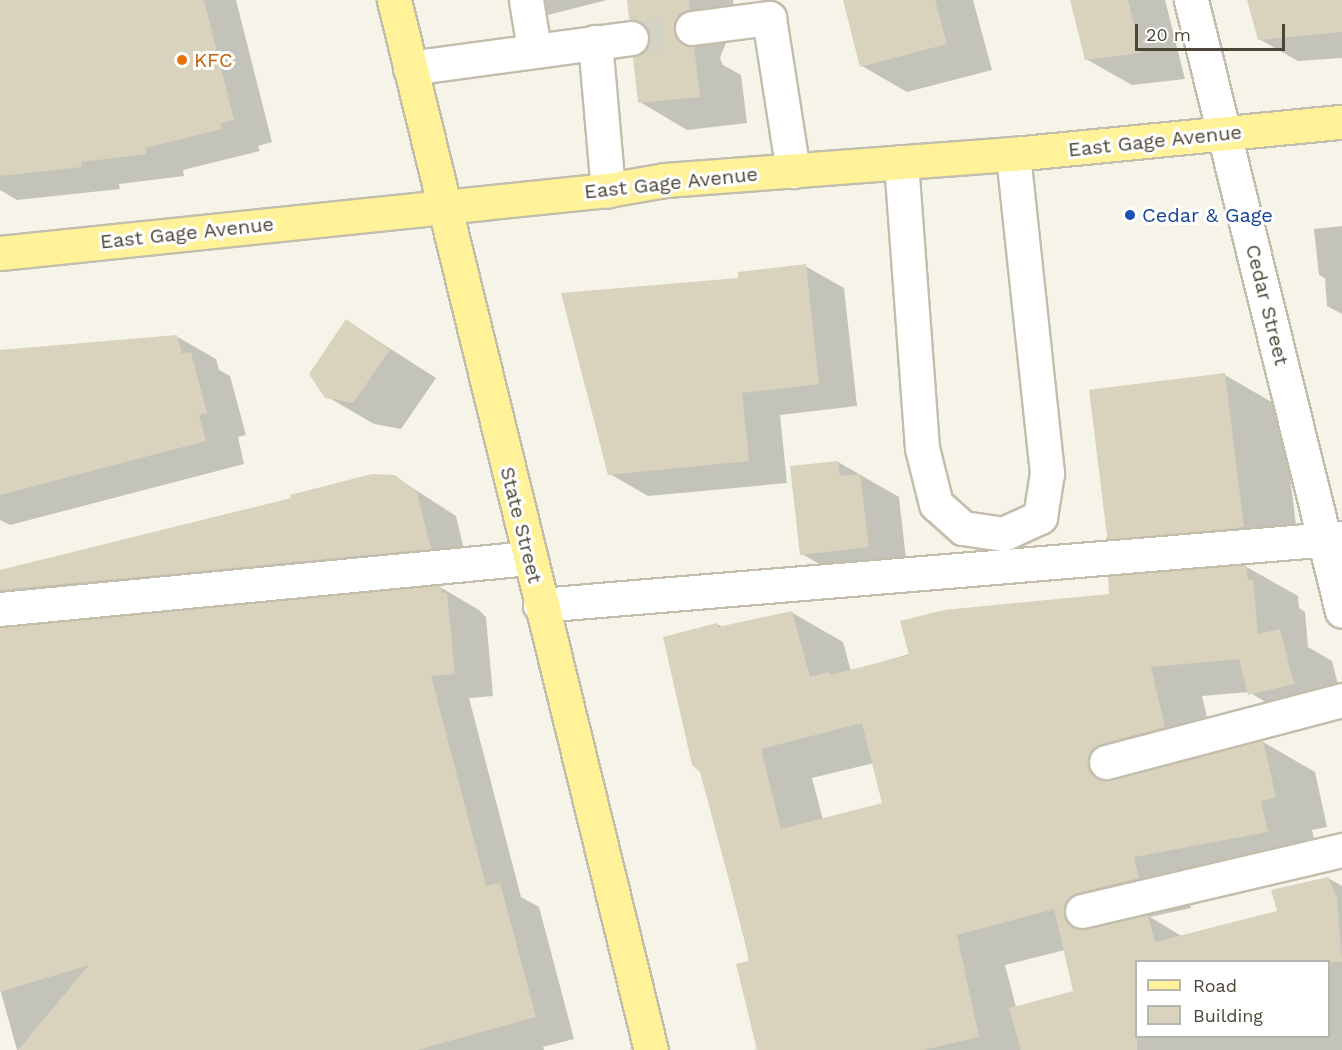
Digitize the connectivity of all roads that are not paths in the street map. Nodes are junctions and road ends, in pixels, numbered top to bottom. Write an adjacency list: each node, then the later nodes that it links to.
1 (394, 0): 8 (main road, State Street)
2 (526, 0): 7 (street)
3 (1191, 0): 10 (street, Cedar Street)
4 (692, 28): 13 (street)
5 (631, 38): 6 (street)
6 (595, 42): 7 (street); 14 (street)
7 (534, 49): 8 (street)
8 (410, 68): 15 (main road, State Street)
9 (1342, 122): 10 (main road, East Gage Avenue)
10 (1225, 134): 11 (main road, East Gage Avenue); 17 (street, Cedar Street)
11 (1013, 154): 12 (main road, East Gage Avenue); 12 (street)
12 (902, 162): 13 (main road, East Gage Avenue)
13 (793, 171): 14 (main road, East Gage Avenue)
14 (608, 190): 15 (main road, East Gage Avenue)
15 (444, 206): 16 (main road, East Gage Avenue); 18 (main road, State Street)
16 (0, 253)
17 (1333, 539): 19 (street); 21 (street, Cedar Street)
18 (529, 558): 19 (main road, State Street); 20 (street)
19 (540, 605): 26 (main road, State Street)
20 (0, 609)
21 (1342, 610)
22 (1342, 700): 23 (street)
23 (1106, 762)
24 (1342, 850): 25 (street)
25 (1082, 911)
26 (651, 1050)

